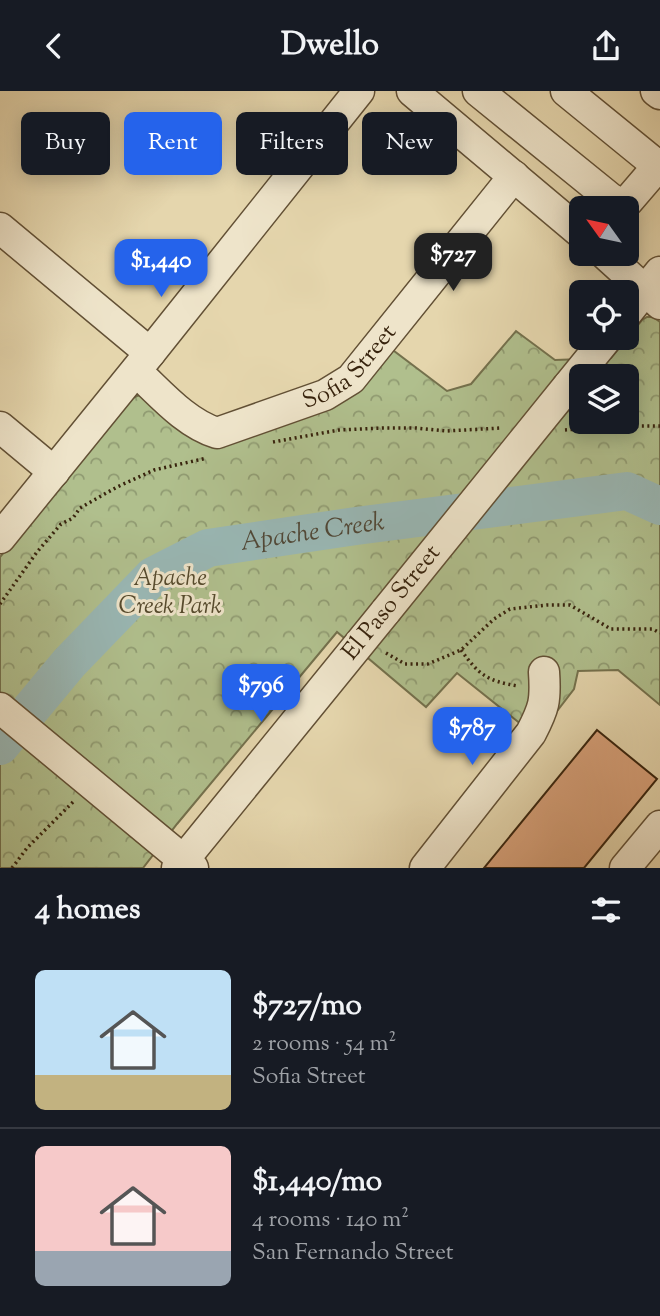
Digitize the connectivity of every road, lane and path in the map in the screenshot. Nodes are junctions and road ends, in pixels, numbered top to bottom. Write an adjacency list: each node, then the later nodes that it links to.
1 (359, 91): 13 (street)
2 (412, 91): 6 (street)
3 (478, 91): 5 (street)
4 (566, 91): 5 (street)
5 (659, 165)
6 (514, 176): 7 (street); 13 (street, Sofia Street)
7 (569, 223)
8 (0, 228): 13 (street, Sofia Street)
9 (622, 266): 10 (street)
10 (655, 289): 11 (street)
11 (639, 303)
12 (597, 350): 30 (street, El Paso Street, bridge)
13 (143, 362): 20 (street)
14 (660, 426): 17 (path)
15 (0, 427): 20 (street)
16 (510, 428): 18 (path)
17 (564, 430)
18 (271, 443)
19 (209, 457): 22 (path)
20 (54, 472): 21 (street)
21 (0, 538)
22 (0, 604)
23 (660, 633): 25 (path)
24 (378, 648): 25 (path)
25 (461, 650): 26 (path)
26 (545, 681): 32 (street)
27 (0, 708): 28 (street)
28 (83, 777): 30 (street); 31 (path)
29 (660, 826): 33 (street)
30 (185, 865)
31 (12, 868)
32 (425, 868)
33 (625, 868)

